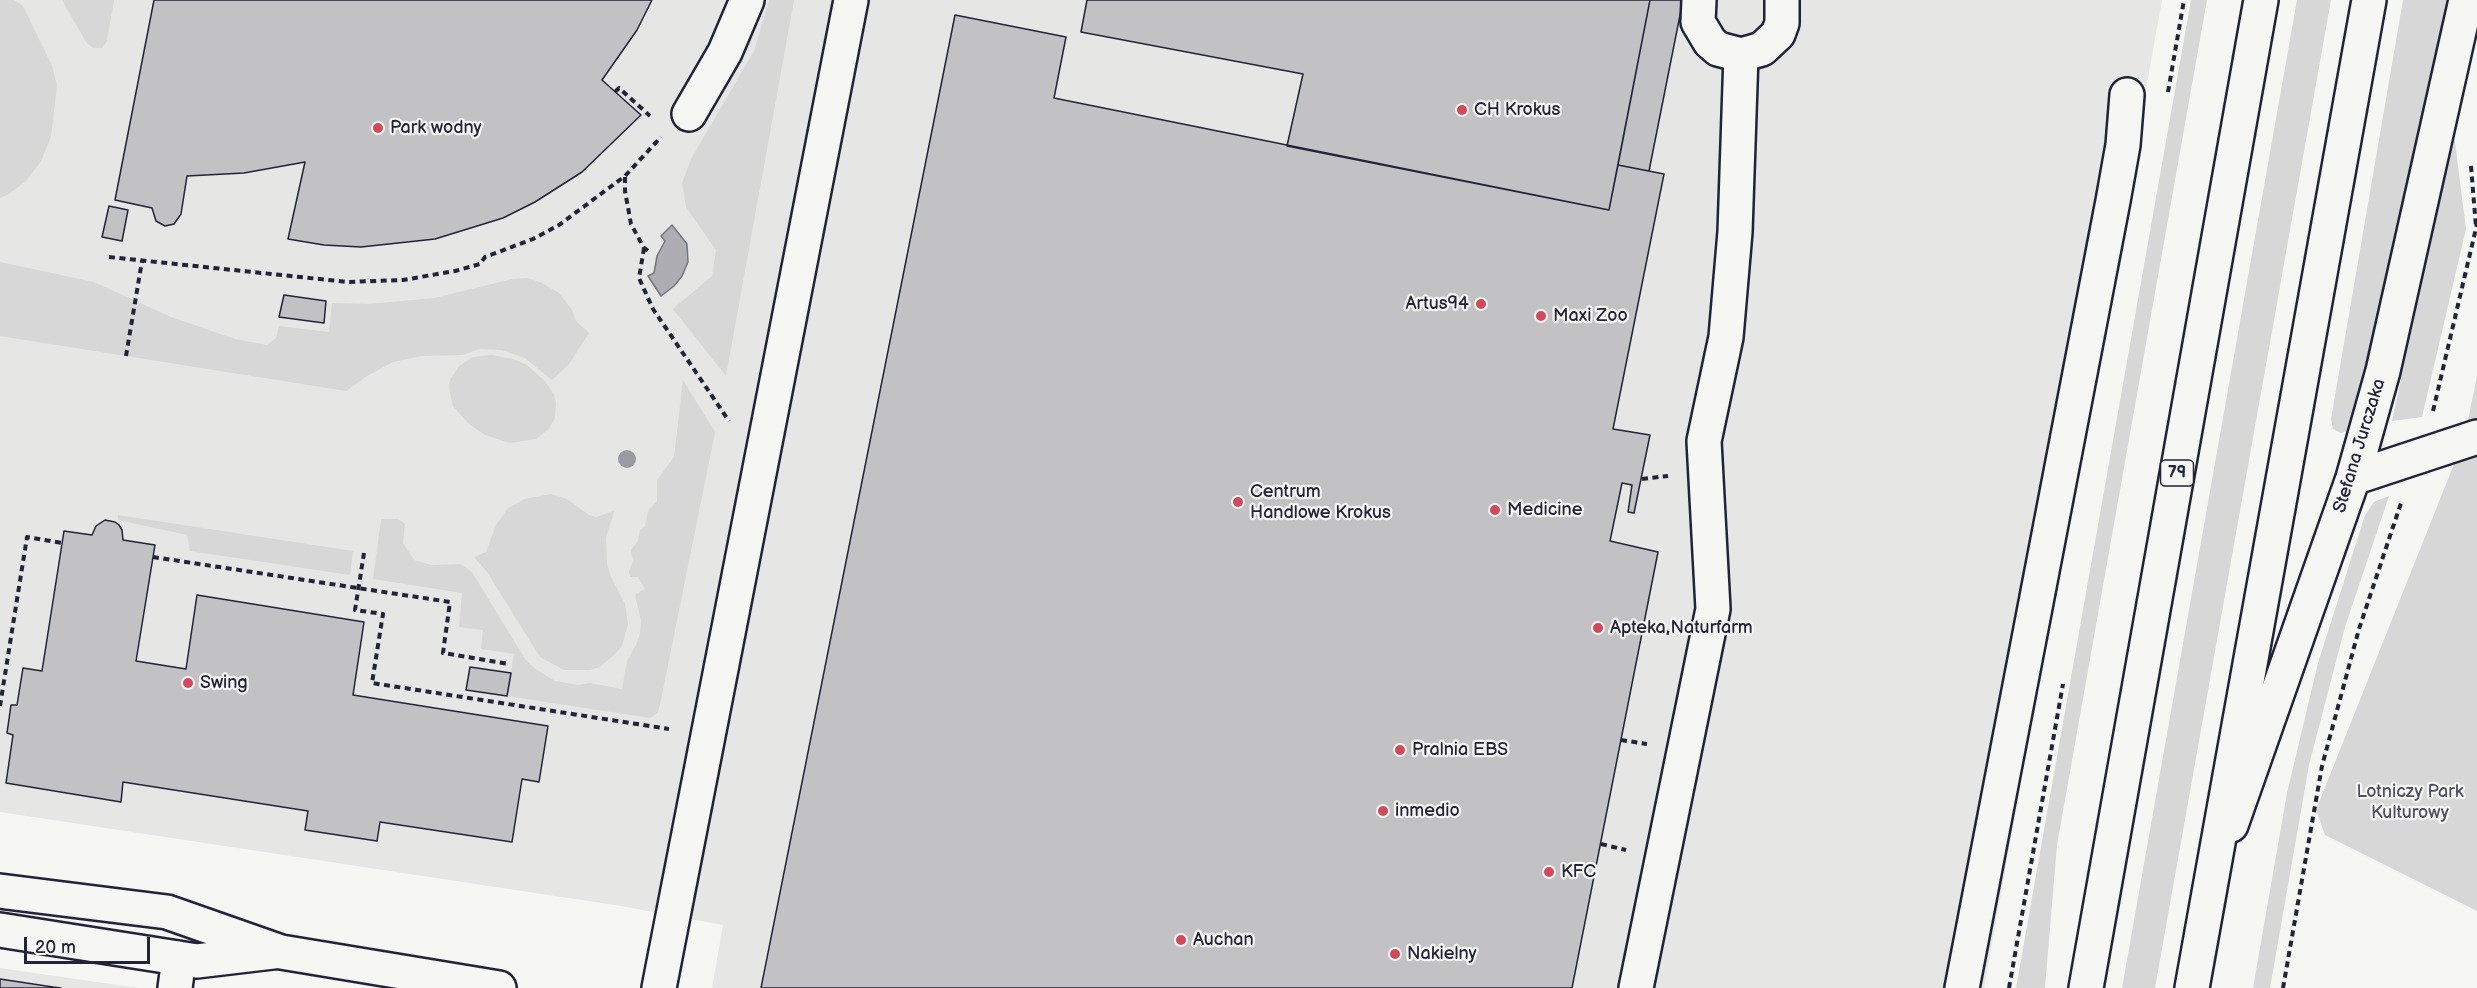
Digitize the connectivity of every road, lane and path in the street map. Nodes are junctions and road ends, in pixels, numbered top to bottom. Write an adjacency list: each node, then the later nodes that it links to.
1 (747, 0): 12 (street)
2 (851, 0): 40 (street)
3 (1699, 0): 8 (street)
4 (1782, 0): 8 (street)
5 (2261, 0): 43 (street, 79)
6 (2369, 0): 34 (street)
7 (2466, 0): 25 (street, Stefana Jurczaka)
8 (1741, 55): 41 (street)
9 (615, 92): 11 (path)
10 (2127, 95): 42 (street)
11 (651, 116)
12 (678, 122): 14 (path)
13 (2470, 158): 15 (path)
14 (625, 176): 16 (path); 19 (path)
15 (2477, 226): 23 (path)
16 (644, 248): 17 (path); 21 (path)
17 (650, 252)
18 (109, 257): 19 (path)
19 (142, 261): 20 (path)
20 (126, 356)
21 (729, 421)
22 (2477, 437): 23 (street)
23 (2417, 456): 25 (street); 45 (path)
24 (1674, 474): 26 (path)
25 (2353, 478): 34 (street, Stefana Jurczaka)
26 (1642, 479)
27 (62, 543): 32 (path)
28 (364, 553): 30 (path)
29 (153, 556): 30 (path)
30 (358, 588): 31 (path); 33 (path)
31 (509, 664)
32 (0, 706)
33 (669, 729)
34 (2211, 880): 44 (street)
35 (0, 891): 37 (street)
36 (0, 930): 38 (street)
37 (281, 952): 38 (street); 39 (street)
38 (177, 973)
39 (499, 988)
40 (659, 988)
41 (1636, 988)
42 (1962, 988)
43 (2086, 988)
44 (2192, 988)
45 (2283, 988)

